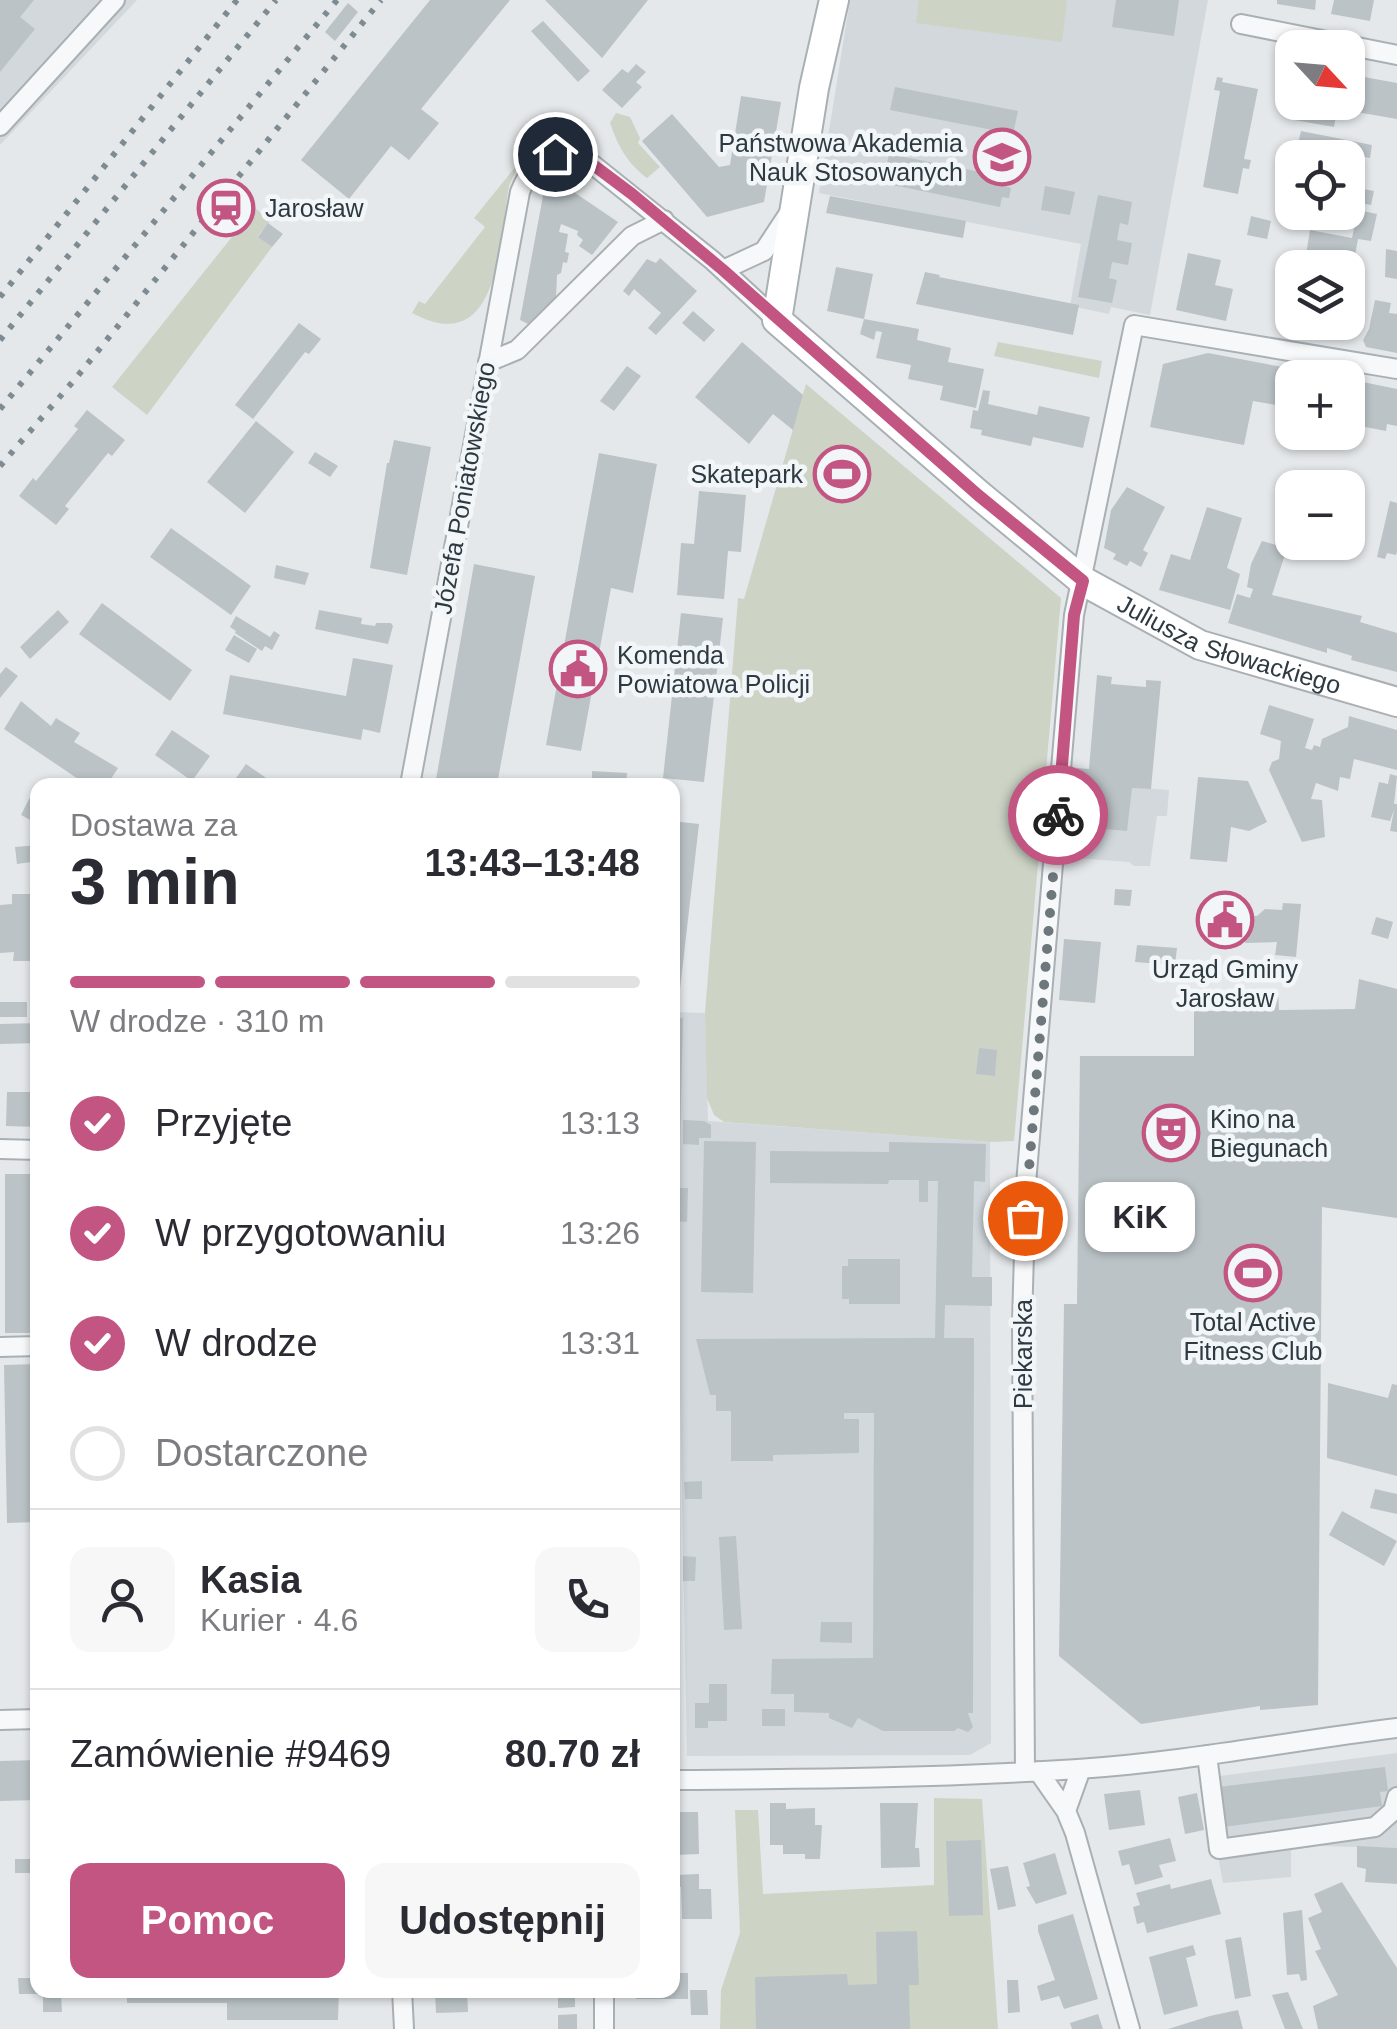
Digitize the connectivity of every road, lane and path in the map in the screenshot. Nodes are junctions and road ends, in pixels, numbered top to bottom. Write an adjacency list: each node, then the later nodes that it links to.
1 (115, 0): 7 (street)
2 (816, 0): 6 (main road)
3 (834, 0): 6 (main road)
4 (1241, 24): 5 (street)
5 (1397, 55)
6 (816, 81): 9 (main road)
7 (0, 126)
8 (520, 192): 10 (street, Juliusza Słowackiego); 13 (street, Józefa Poniatowskiego)
9 (794, 206): 11 (street); 12 (main road)
10 (664, 220): 11 (street, Juliusza Słowackiego); 13 (street)
11 (723, 270): 12 (street, Juliusza Słowackiego)
12 (777, 320): 15 (main road, Juliusza Słowackiego)
13 (488, 362): 17 (street, Józefa Poniatowskiego)
14 (1397, 370): 15 (street, Piekarska)
15 (1083, 581): 16 (main road, Juliusza Słowackiego); 27 (street, Piekarska)
16 (1397, 702)
17 (411, 778)
18 (0, 1149): 19 (street)
19 (30, 1150)
20 (30, 1346): 21 (street)
21 (0, 1348)
22 (30, 1719): 23 (street)
23 (0, 1720)
24 (1397, 1728): 25 (street)
25 (1207, 1756): 26 (street); 29 (street)
26 (1081, 1769): 27 (street); 30 (street)
27 (1031, 1771): 28 (street); 30 (street)
28 (680, 1780)
29 (1397, 1798)
30 (1066, 1812): 35 (street)
31 (402, 1998): 33 (street)
32 (604, 1998): 34 (street)
33 (404, 2029)
34 (604, 2029)
35 (1130, 2029)

